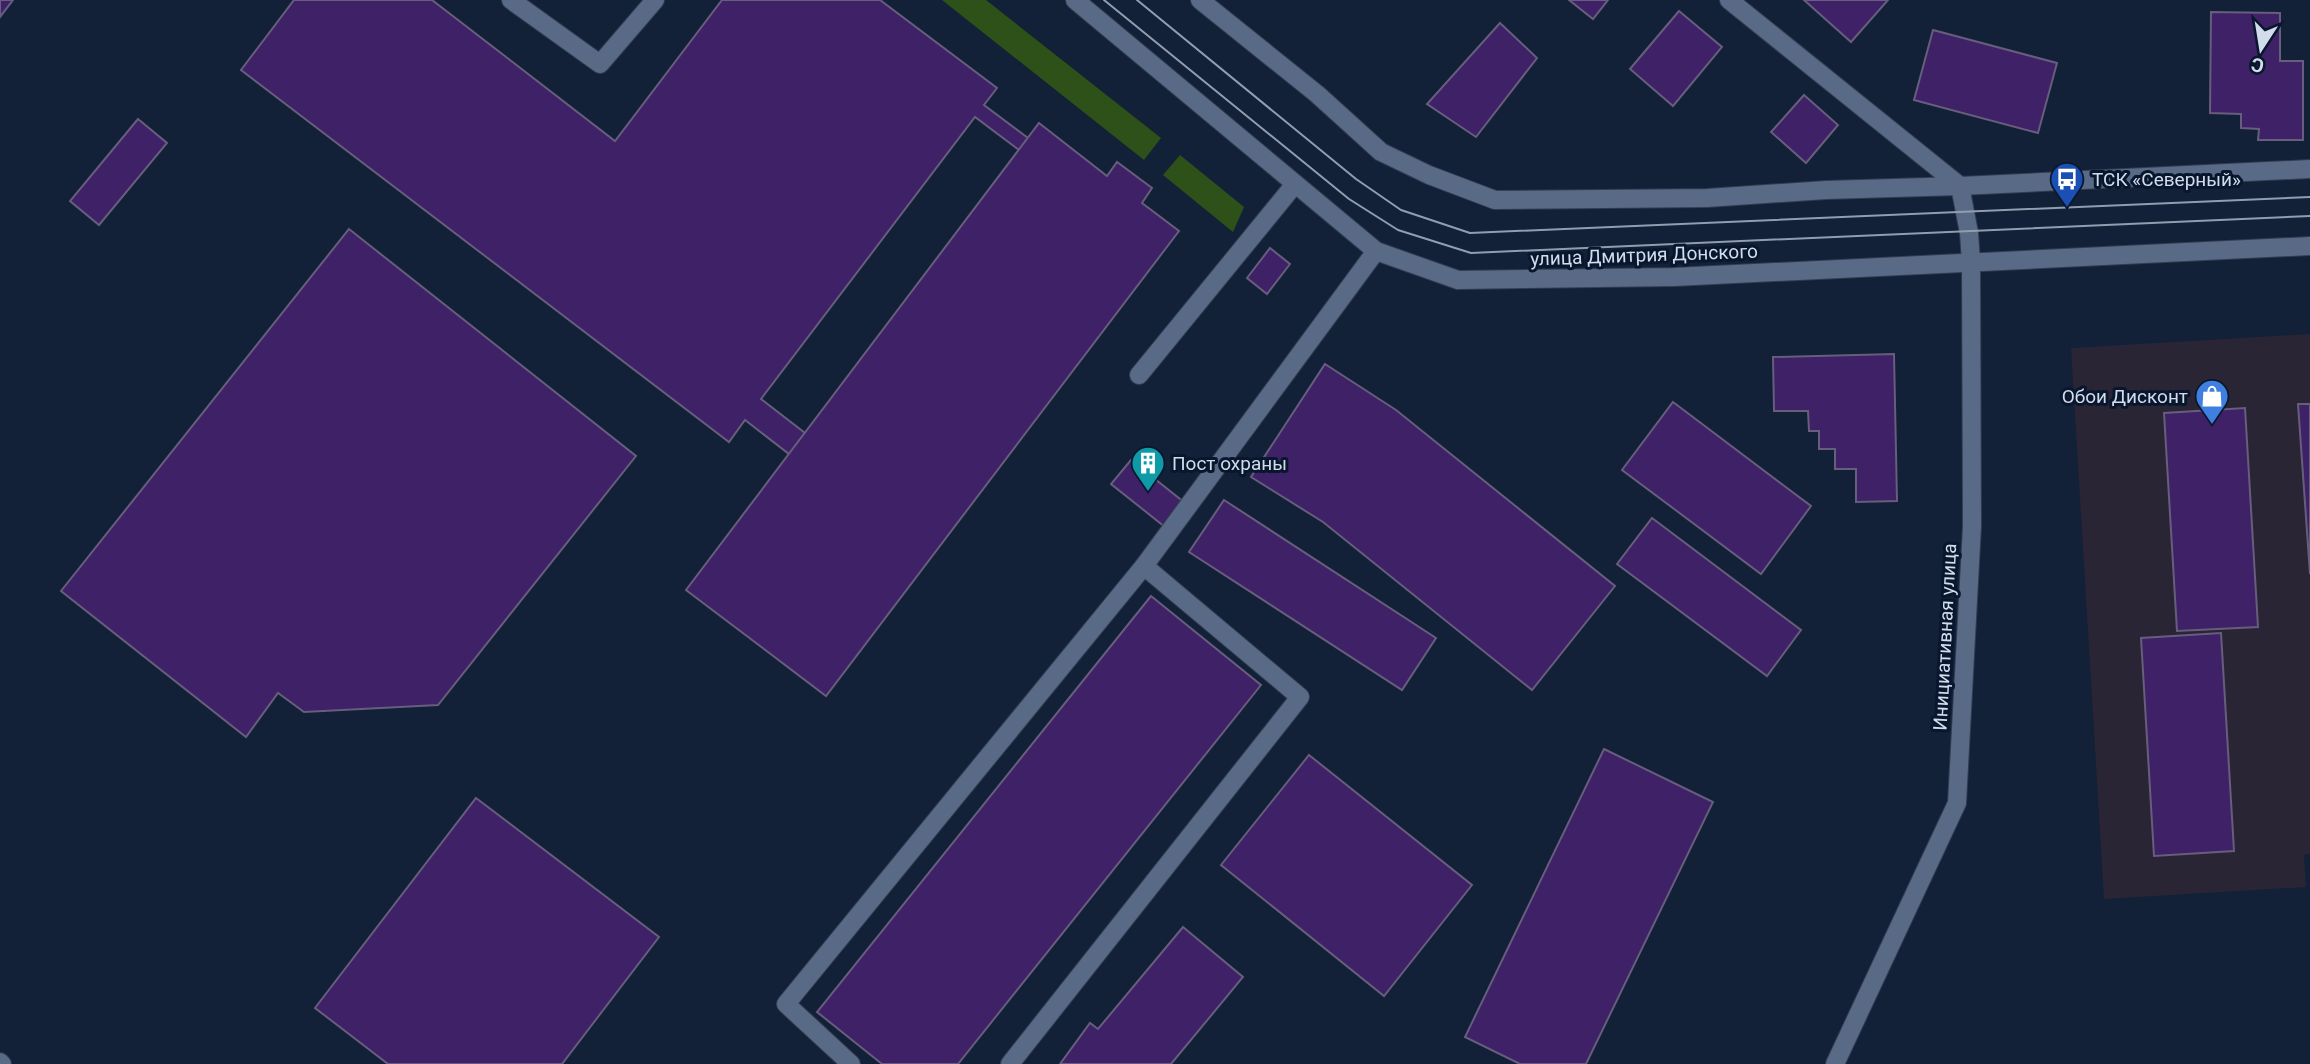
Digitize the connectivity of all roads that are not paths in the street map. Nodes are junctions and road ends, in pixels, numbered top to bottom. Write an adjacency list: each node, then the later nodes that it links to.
1 (511, 0): 2 (street)
2 (655, 0)
3 (1075, 0): 7 (street, улица Дмитрия Донского)
4 (1200, 0): 8 (street)
5 (1729, 0): 8 (street)
6 (2310, 169): 8 (street)
7 (1295, 184): 10 (street, улица Дмитрия Донского); 12 (street)
8 (1960, 186): 11 (street, Инициативная улица)
9 (2310, 246): 11 (street, улица Дмитрия Донского)
10 (1376, 251): 11 (street, улица Дмитрия Донского); 13 (street)
11 (1971, 262): 16 (street, Инициативная улица)
12 (1139, 375)
13 (1144, 566): 14 (street); 15 (street)
14 (851, 1064)
15 (1010, 1064)
16 (1835, 1064)

